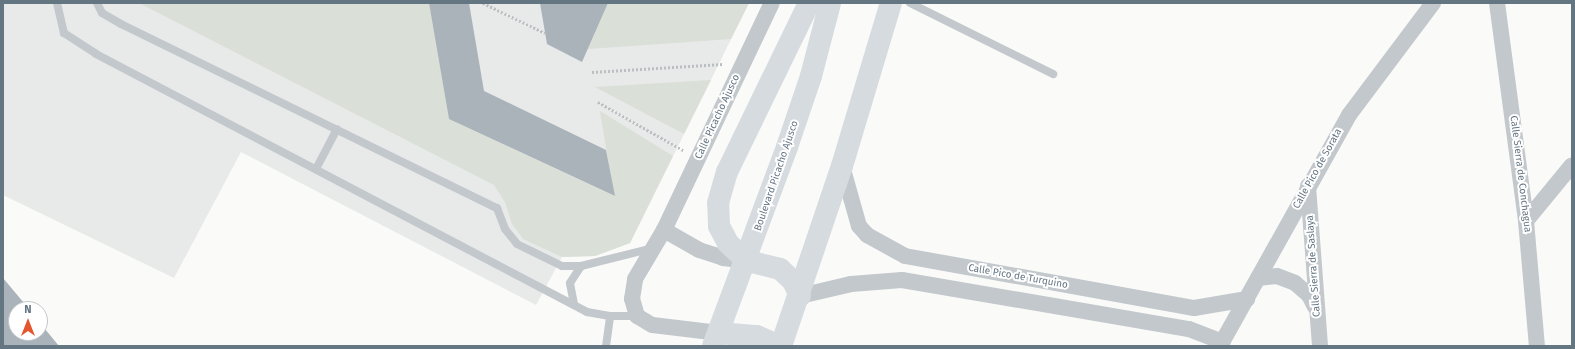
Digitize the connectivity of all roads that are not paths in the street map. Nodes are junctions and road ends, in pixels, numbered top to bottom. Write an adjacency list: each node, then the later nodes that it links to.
1 (57, 3): 14 (lane)
2 (97, 3): 11 (lane)
3 (772, 3): 17 (street, Calle Picacho Ajusco)
4 (809, 3): 19 (main road)
5 (830, 3): 19 (main road, Boulevard Picacho Ajusco)
6 (891, 3): 13 (main road)
7 (910, 3): 10 (lane)
8 (1433, 3): 15 (street, Calle Pico de Sorata)
9 (1497, 3): 16 (street, Calle Sierra de Conchagua)
10 (1053, 74)
11 (337, 129): 14 (lane); 20 (lane)
12 (1572, 165): 16 (street)
13 (842, 166): 22 (main road); 23 (street, Calle Pico de Turquino)
14 (316, 169): 24 (lane)
15 (1308, 186): 21 (street, Calle Pico de Sorata); 25 (street, Calle Sierra de Saslaya)
16 (1526, 221): 33 (street, Calle Sierra de Conchagua)
17 (664, 230): 18 (street, Calle Picacho Ajusco); 19 (street)
18 (654, 247): 20 (lane); 27 (street, Calle Picacho Ajusco)
19 (747, 260): 22 (main road); 28 (main road, Boulevard Picacho Ajusco)
20 (581, 266): 24 (lane)
21 (1258, 278): 23 (street, Calle Pico de Sorata); 25 (street)
22 (800, 296): 29 (street); 31 (main road)
23 (1247, 299): 29 (street, Calle Pico de Sorata)
24 (574, 304): 26 (lane)
25 (1316, 310): 32 (street, Calle Sierra de Saslaya)
26 (610, 316): 27 (lane); 30 (lane)
27 (636, 316): 28 (street)
28 (716, 340): 31 (main road)
29 (1221, 344)
30 (606, 346)
31 (780, 346)
32 (1320, 346)
33 (1537, 346)

